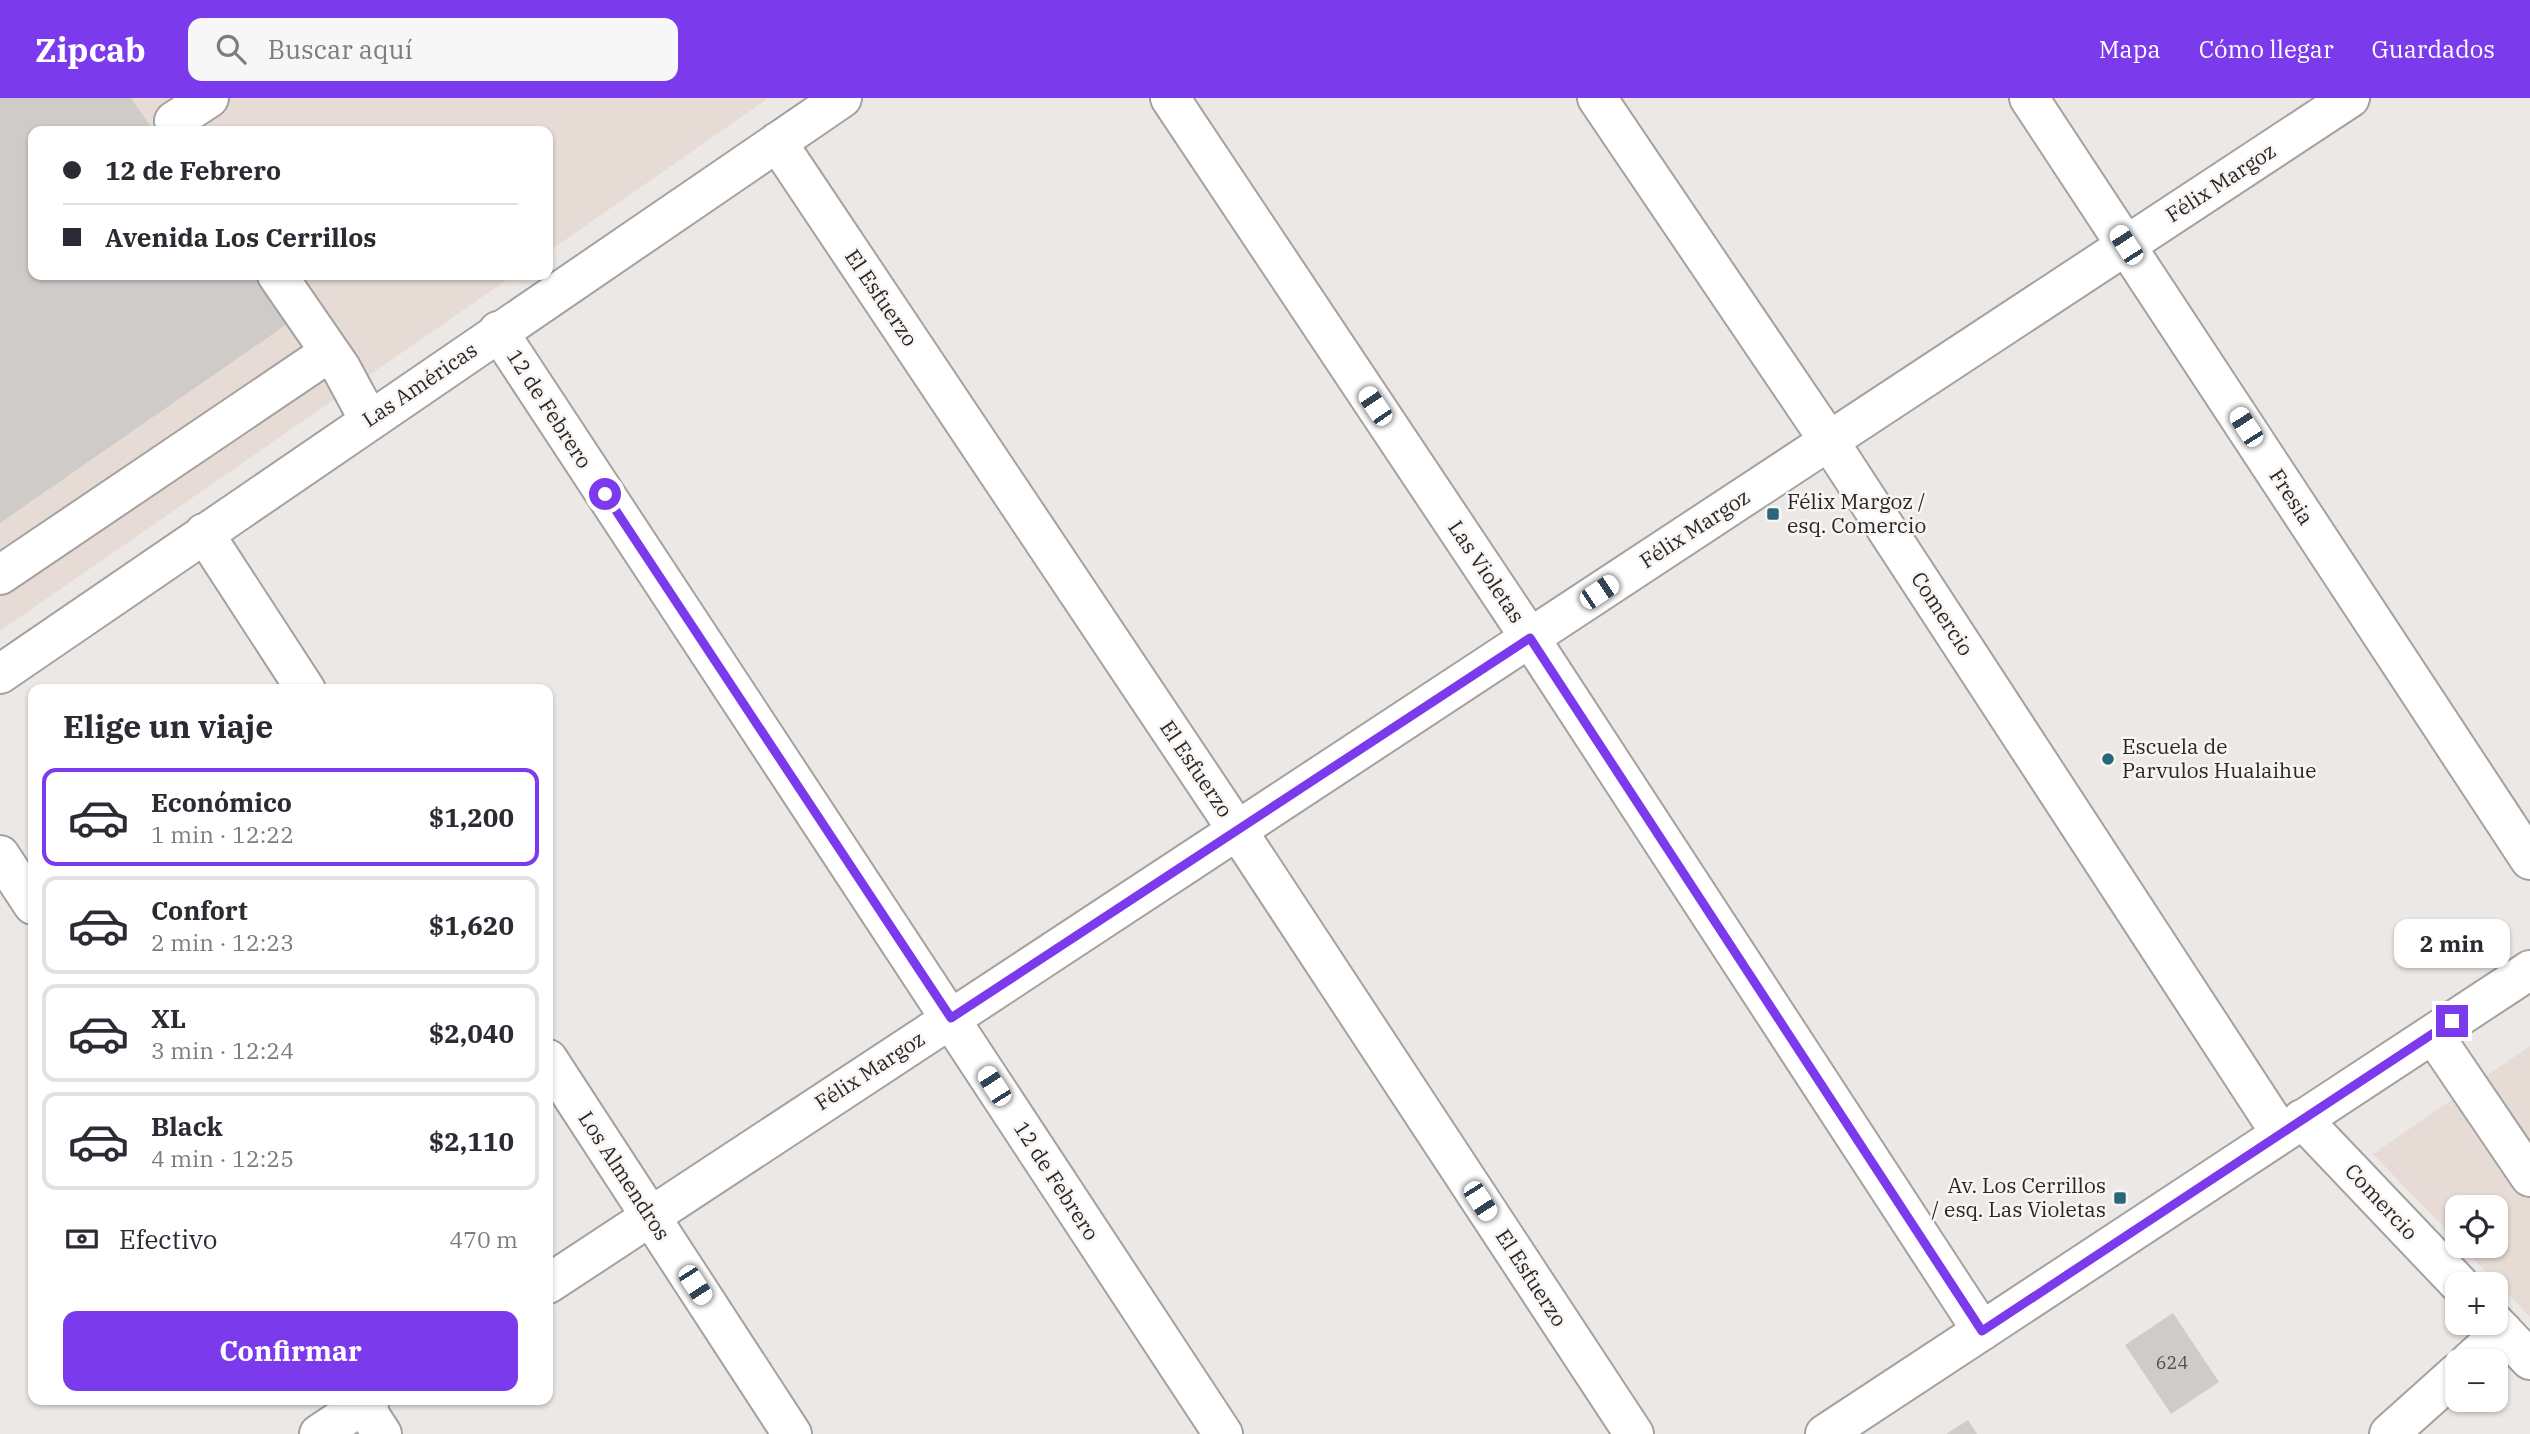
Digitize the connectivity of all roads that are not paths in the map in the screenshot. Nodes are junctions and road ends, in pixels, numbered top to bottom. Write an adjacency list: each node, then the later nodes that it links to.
1 (209, 98): 7 (street)
2 (842, 98): 8 (street, Las Américas)
3 (1170, 98): 17 (street, Las Violetas)
4 (1597, 98): 14 (street, Comercio)
5 (2029, 98): 9 (street, Fresia)
6 (2350, 98): 9 (street, Félix Margoz)
7 (171, 117)
8 (777, 142): 11 (street, Las Américas); 20 (street, El Esfuerzo)
9 (2126, 245): 14 (street, Félix Margoz); 22 (street, Fresia)
10 (280, 280): 12 (street)
11 (498, 331): 13 (street, Las Américas); 25 (street, 12 de Febrero)
12 (330, 352): 13 (street); 16 (street)
13 (369, 420): 15 (street, Las Américas)
14 (1829, 440): 17 (street, Félix Margoz); 28 (street, Comercio)
15 (204, 533): 18 (street, Las Américas); 19 (street)
16 (0, 575)
17 (1530, 638): 20 (street, Félix Margoz); 33 (street, Las Violetas)
18 (0, 674)
19 (302, 684)
20 (1237, 830): 25 (street, Félix Margoz); 43 (street, El Esfuerzo)
21 (0, 855): 23 (street)
22 (2530, 860)
23 (28, 897)
24 (2530, 970): 26 (street)
25 (951, 1018): 30 (street, Félix Margoz); 42 (street, 12 de Febrero)
26 (2433, 1034): 28 (street); 29 (street)
27 (553, 1067): 30 (street, Los Almendros)
28 (2292, 1127): 31 (street, Comercio); 33 (street)
29 (2530, 1177)
30 (651, 1216): 32 (street, Félix Margoz); 41 (street, Los Almendros)
31 (2446, 1272)
32 (553, 1280)
33 (1982, 1331): 44 (street)
34 (2492, 1335): 36 (street)
35 (2507, 1335): 37 (street)
36 (2480, 1349)
37 (2530, 1360)
38 (2445, 1384): 45 (street)
39 (369, 1410): 40 (street)
40 (319, 1434)
41 (792, 1434)
42 (1223, 1434)
43 (1634, 1434)
44 (1825, 1434)
45 (2389, 1434)

